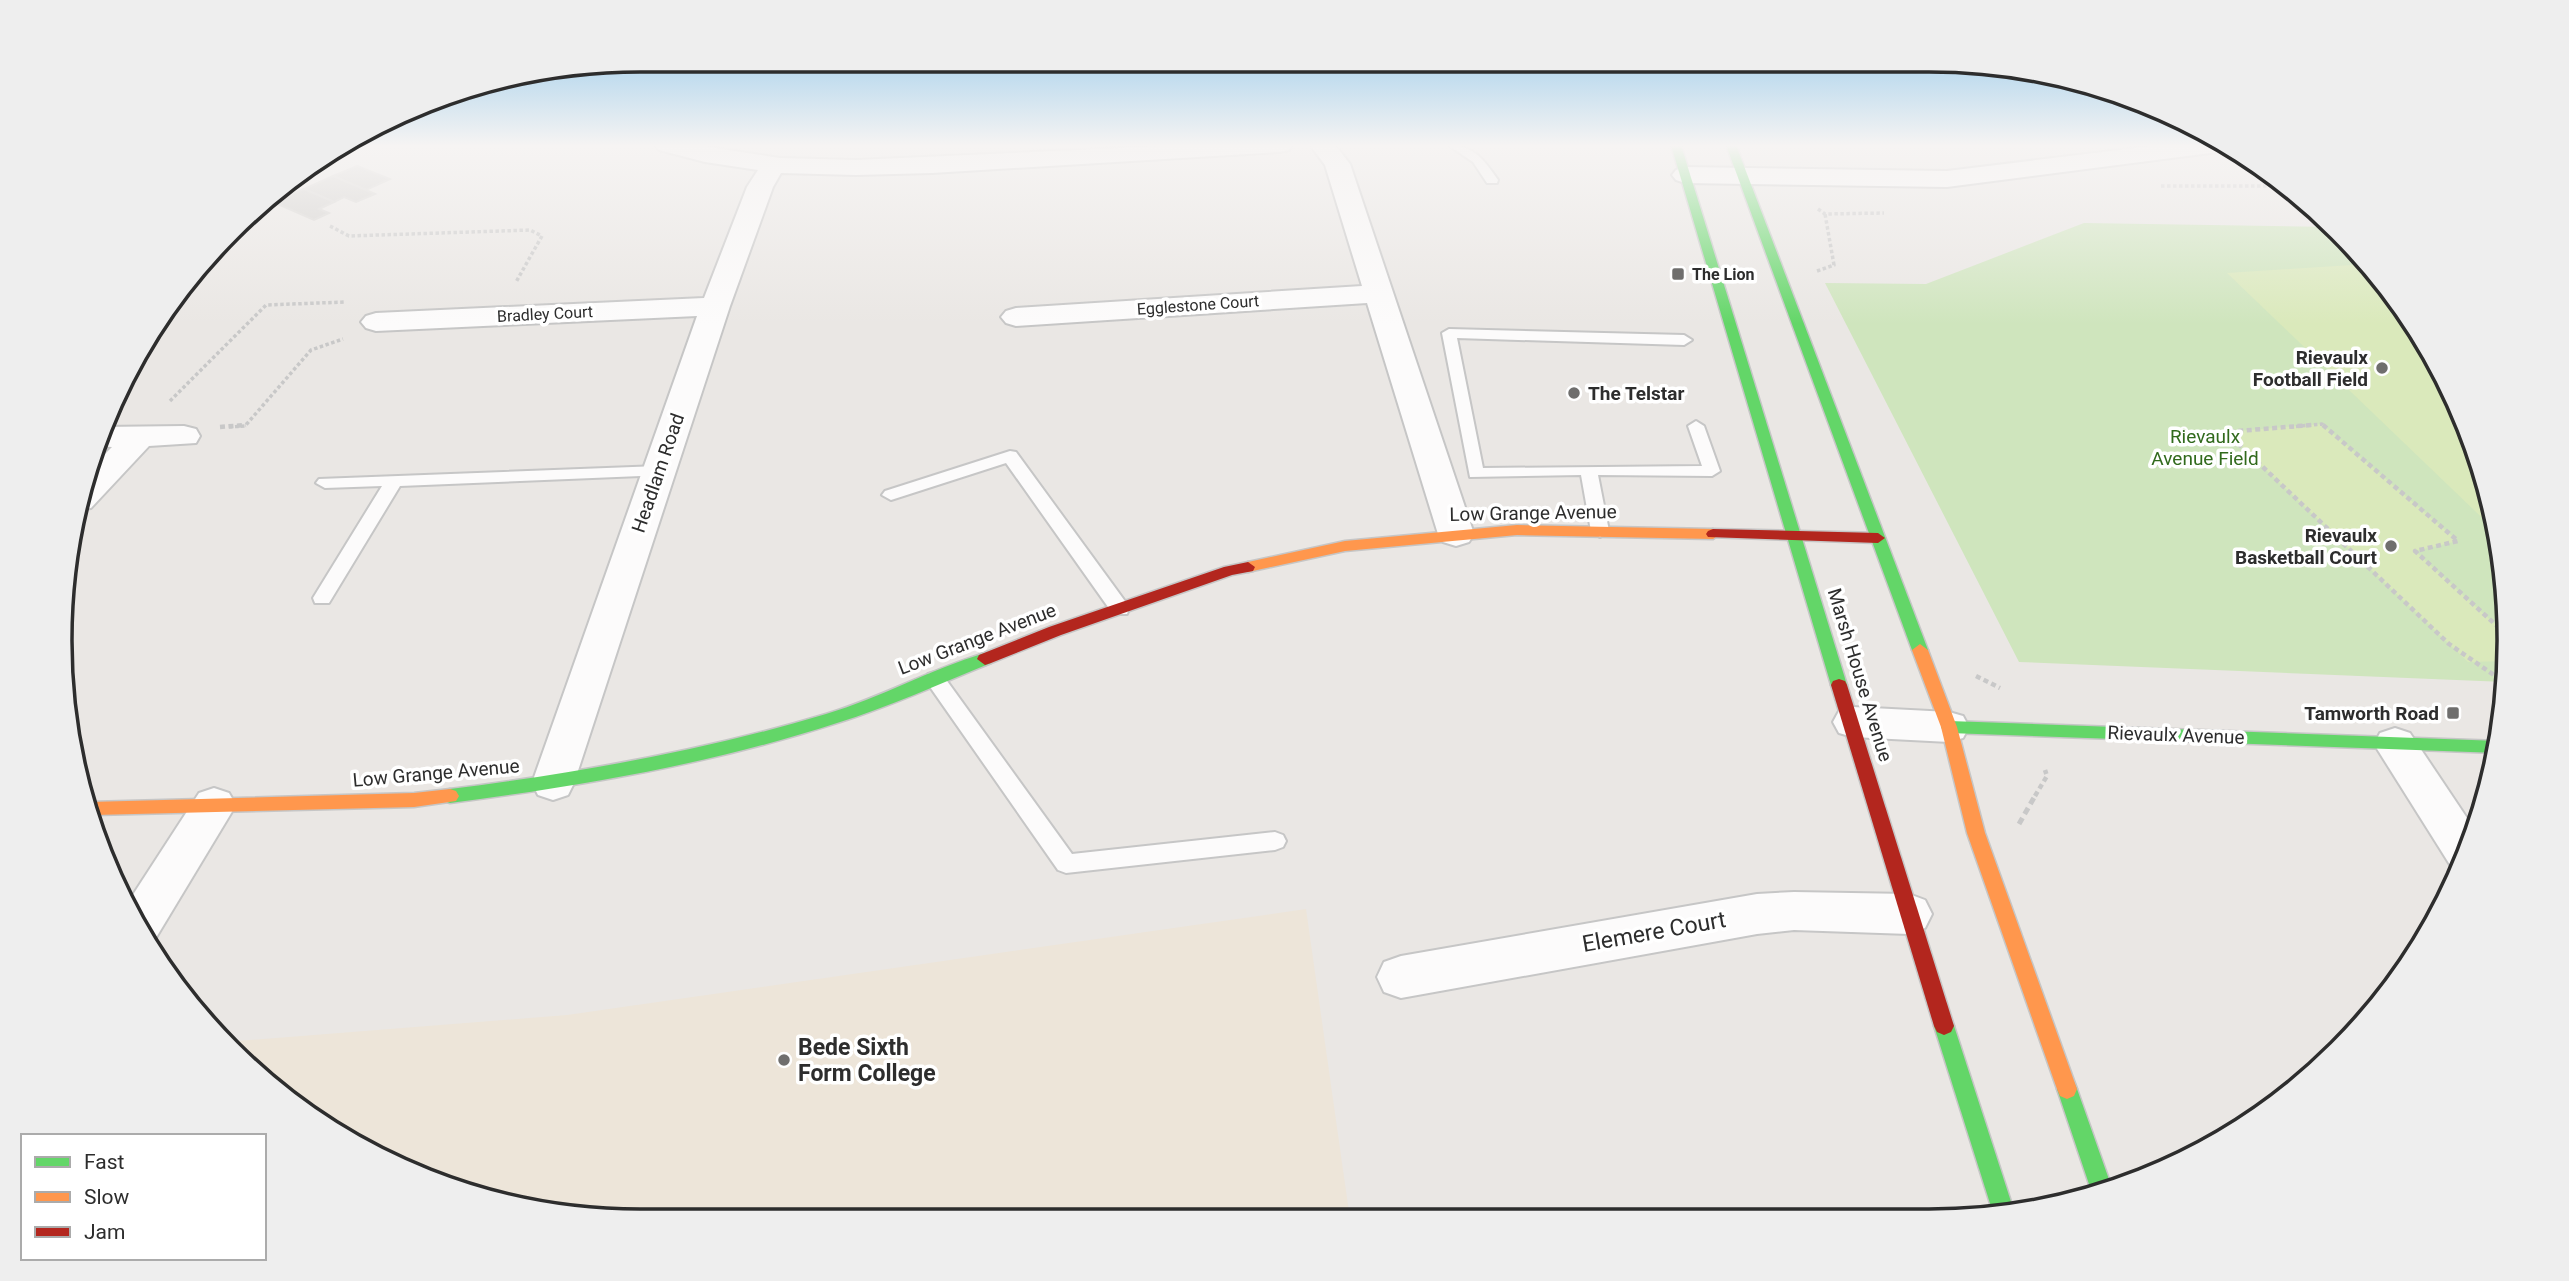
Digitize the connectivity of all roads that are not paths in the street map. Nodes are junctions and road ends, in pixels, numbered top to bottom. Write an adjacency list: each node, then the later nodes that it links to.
1 (754, 205): 6 (street, Headlam Road)
2 (1351, 205): 5 (street)
3 (1694, 205): 22 (street, Marsh House Avenue)
4 (1753, 205): 23 (street)
5 (1380, 293): 7 (street, Egglestone Court); 21 (street)
6 (715, 306): 8 (street, Bradley Court); 15 (street, Headlam Road)
7 (1016, 317)
8 (350, 337)
9 (1684, 340): 14 (lane)
10 (1696, 426): 14 (lane)
11 (184, 436): 13 (street)
12 (110, 437): 13 (street)
13 (137, 437): 18 (street)
14 (1589, 470): 20 (lane)
15 (659, 471): 16 (lane); 31 (street, Headlam Road)
16 (394, 481): 17 (lane); 24 (lane)
17 (325, 483)
18 (94, 484)
19 (891, 495): 25 (lane)
20 (1600, 531): 21 (street, Low Grange Avenue); 22 (street, Low Grange Avenue)
21 (1456, 534): 25 (street, Low Grange Avenue)
22 (1795, 535): 23 (street, Low Grange Avenue); 27 (street, Marsh House Avenue)
23 (1878, 538): 28 (street)
24 (322, 598)
25 (1120, 608): 26 (street, Low Grange Avenue)
26 (935, 679): 31 (street, Low Grange Avenue); 34 (lane)
27 (1853, 722): 28 (street, Rievaulx Avenue); 36 (street, Marsh House Avenue)
28 (1949, 727): 29 (street, Rievaulx Avenue); 39 (street)
29 (2395, 744): 30 (street, Rievaulx Avenue); 35 (street)
30 (2487, 747)
31 (553, 783): 32 (street, Low Grange Avenue)
32 (214, 805): 33 (street, Low Grange Avenue); 37 (street)
33 (97, 808)
34 (1275, 841)
35 (2460, 842)
36 (1909, 914): 38 (street, Elemere Court); 40 (street, Marsh House Avenue)
37 (144, 918)
38 (1401, 977)
39 (2099, 1183)
40 (2001, 1204)

